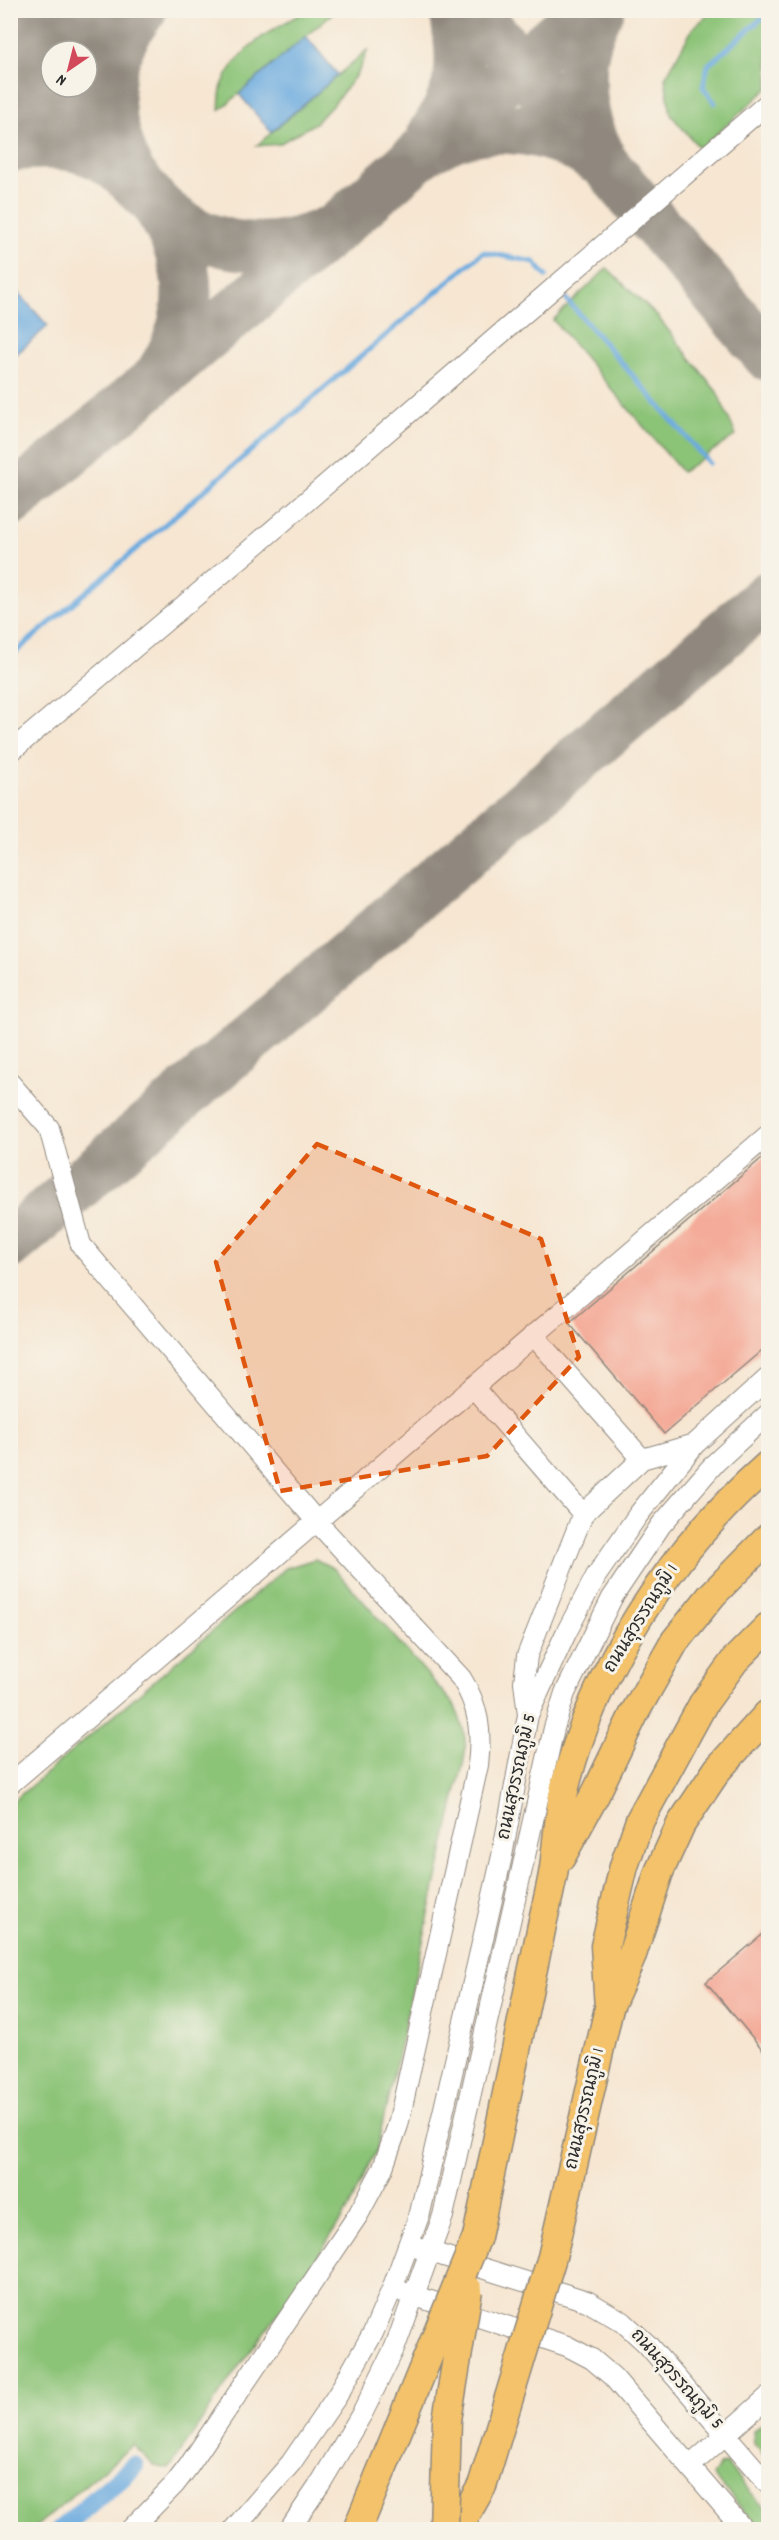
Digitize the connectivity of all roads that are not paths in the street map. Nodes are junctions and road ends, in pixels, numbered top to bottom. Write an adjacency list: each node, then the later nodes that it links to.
1 (768, 103): 2 (street)
2 (10, 752)
3 (10, 1083): 15 (street)
4 (768, 1135): 5 (street)
5 (534, 1335): 7 (street); 11 (street)
6 (768, 1378): 10 (street, ถนนสุวรรณภูมิ 5)
7 (473, 1387): 14 (street); 15 (street)
8 (768, 1414): 12 (street, ถนนสุวรรณภูมิ 5)
9 (768, 1426): 12 (street, ถนนสุวรรณภูมิ 5)
10 (695, 1444): 11 (street); 19 (street, ถนนสุวรรณภูมิ 5)
11 (642, 1459): 14 (street)
12 (715, 1463): 25 (street, ถนนสุวรรณภูมิ 5)
13 (768, 1465): 21 (highway, ถนนสุวรรณภูมิ 1)
14 (583, 1514): 19 (street)
15 (318, 1522): 20 (street); 33 (street)
16 (768, 1538): 21 (highway, ถนนสุวรรณภูมิ 1)
17 (768, 1627): 22 (highway)
18 (768, 1714): 22 (highway, ถนนสุวรรณภูมิ 1)
19 (528, 1715): 24 (street, ถนนสุวรรณภูมิ 5)
20 (10, 1784)
21 (553, 1872): 23 (highway, ถนนสุวรรณภูมิ 1)
22 (609, 2008): 32 (highway, ถนนสุวรรณภูมิ 1, bridge)
23 (477, 2237): 36 (highway, ถนนสุวรรณภูมิ 1, bridge); 37 (highway, bridge)
24 (407, 2245): 25 (street, ถนนสุวรรณภูมิ 5); 26 (street, ถนนสุวรรณภูมิ 5)
25 (431, 2252): 27 (street, ถนนสุวรรณภูมิ 5); 29 (street, ถนนสุวรรณภูมิ 5)
26 (392, 2289): 27 (street); 34 (street, ถนนสุวรรณภูมิ 5)
27 (415, 2296): 30 (street); 35 (street, ถนนสุวรรณภูมิ 5)
28 (768, 2397): 29 (street)
29 (726, 2434): 30 (street); 31 (street, ถนนสุวรรณภูมิ 5)
30 (690, 2466): 40 (street)
31 (768, 2484)
32 (482, 2486): 38 (highway, ถนนสุวรรณภูมิ 1); 39 (highway)
33 (130, 2529)
34 (233, 2529)
35 (289, 2529)
36 (357, 2529)
37 (444, 2529)
38 (457, 2529)
39 (468, 2529)
40 (744, 2529)

